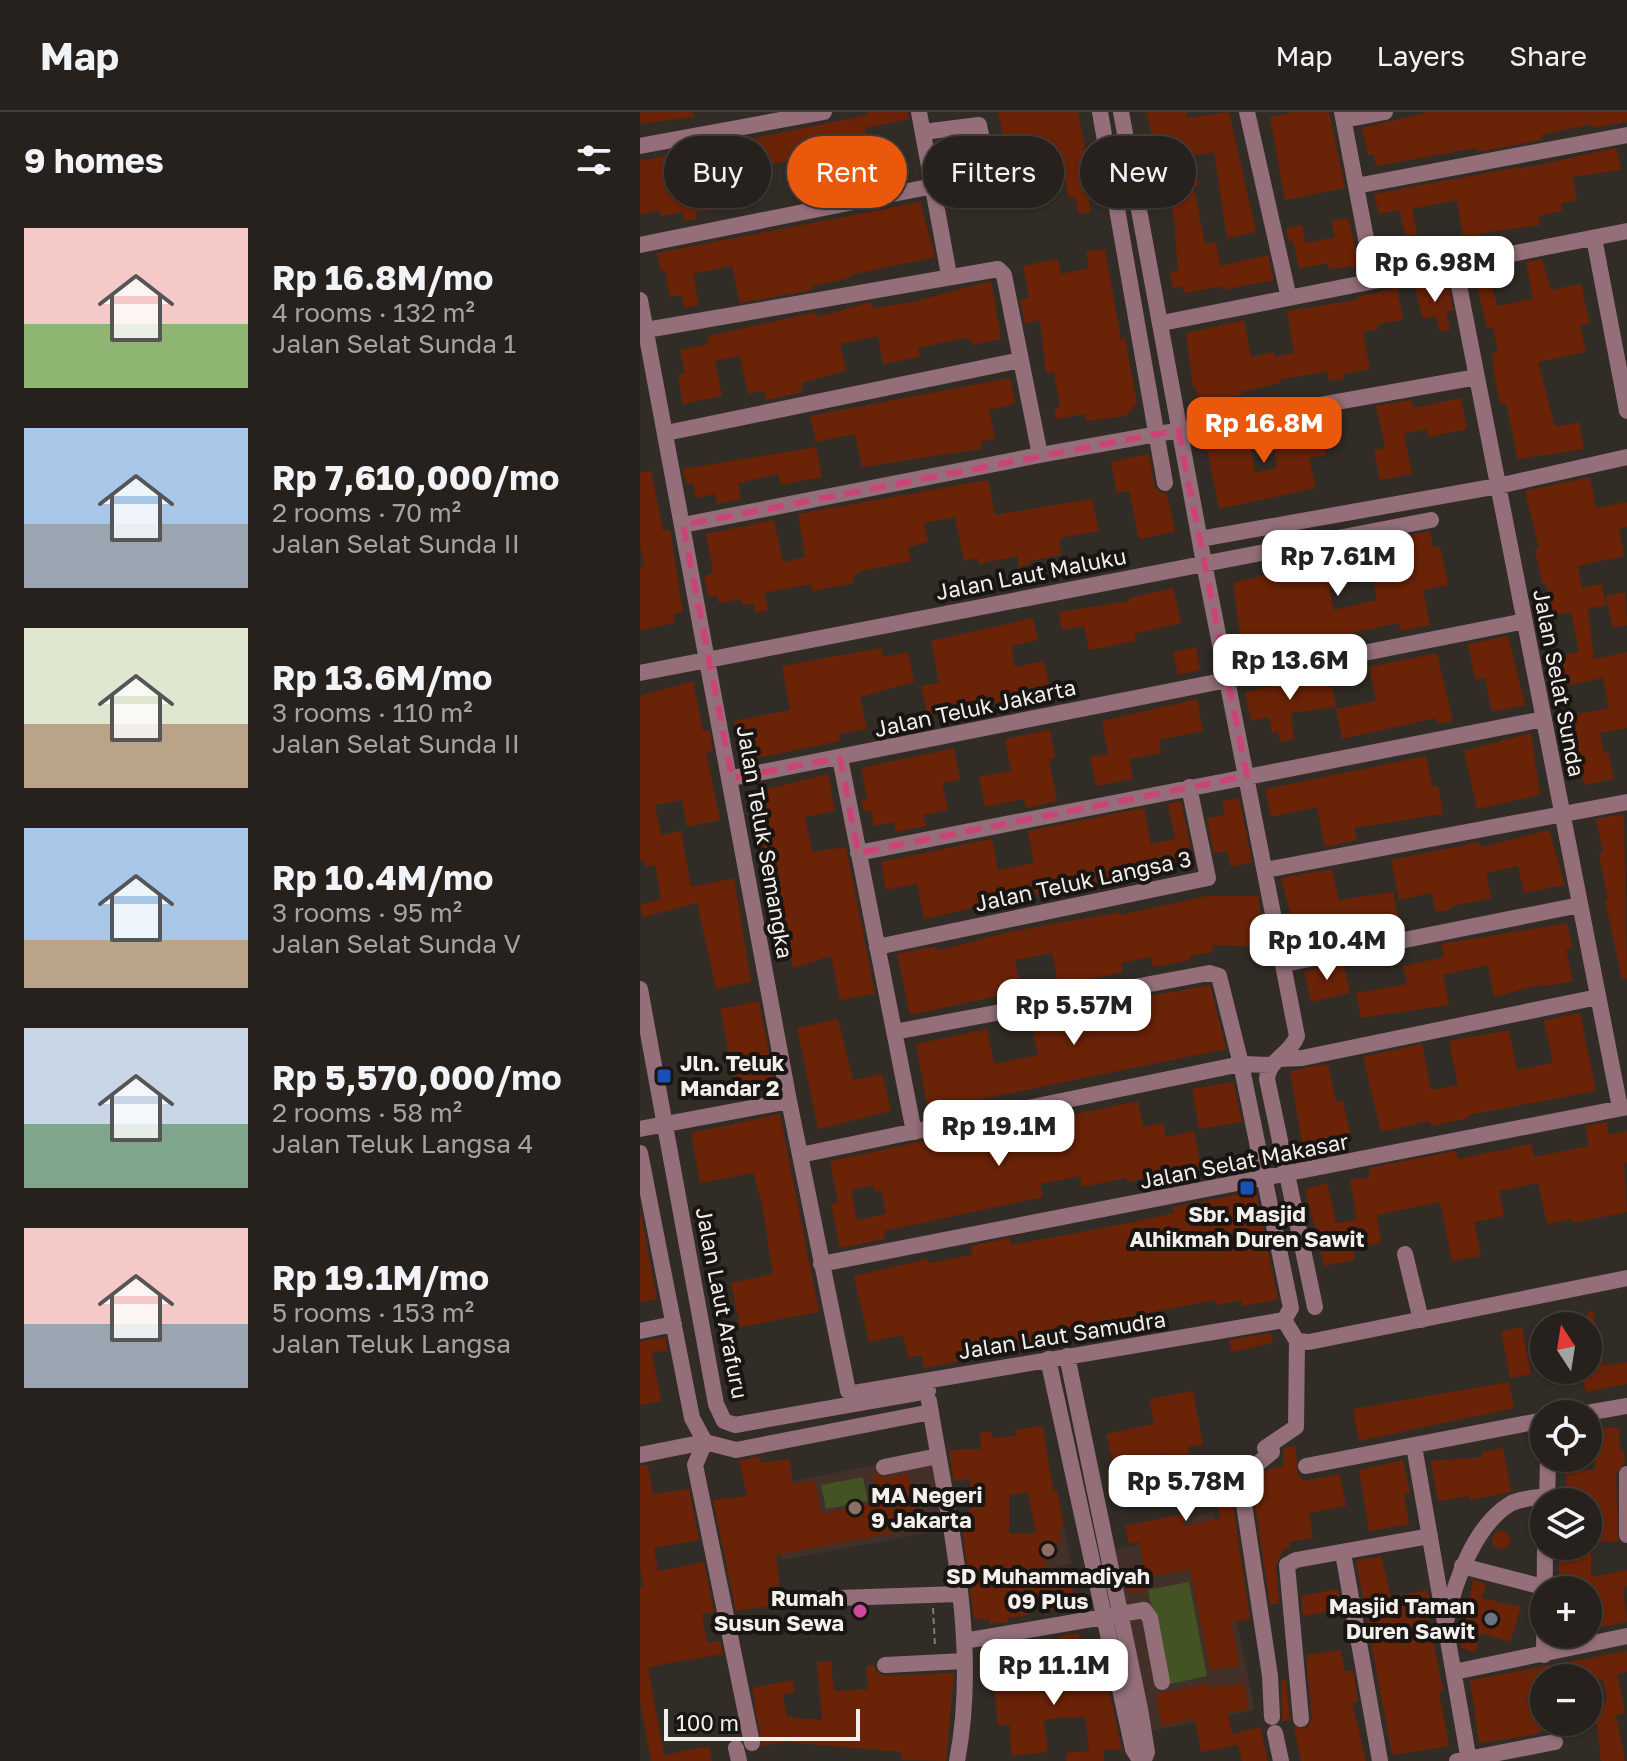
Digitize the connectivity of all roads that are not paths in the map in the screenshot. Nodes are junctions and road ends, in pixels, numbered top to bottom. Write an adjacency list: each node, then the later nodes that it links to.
1 (824, 112): 12 (street)
2 (919, 112): 8 (street)
3 (1100, 112): 32 (street)
4 (1121, 112): 24 (street)
5 (1247, 112): 22 (street)
6 (1385, 112): 7 (street)
7 (1343, 116): 13 (street)
8 (923, 132): 10 (street); 11 (street)
9 (1627, 135): 13 (street)
10 (924, 136)
11 (981, 136)
12 (640, 146)
13 (1356, 186): 21 (street)
14 (923, 188): 18 (street)
15 (937, 208): 20 (street)
16 (1627, 231): 17 (street)
17 (1594, 238): 19 (street); 26 (street)
18 (640, 245)
19 (1455, 265): 21 (street); 28 (street, Jalan Selat Sunda)
20 (949, 275): 25 (street); 27 (street)
21 (1374, 281): 22 (street)
22 (1289, 298): 24 (street)
23 (640, 300): 25 (street, Jalan Teluk Semangka)
24 (1162, 323): 30 (street)
25 (646, 330): 31 (street, Jalan Teluk Semangka)
26 (1619, 330): 29 (street)
27 (1021, 360): 31 (street); 33 (street)
28 (1477, 377): 30 (street); 36 (street, Jalan Selat Sunda)
29 (1627, 411)
30 (1178, 430): 32 (street); 39 (street)
31 (666, 433): 38 (street, Jalan Teluk Semangka)
32 (1157, 434): 33 (street); 35 (street)
33 (1040, 455): 38 (street)
34 (1627, 457): 36 (street)
35 (1165, 483)
36 (1498, 486): 39 (street); 41 (street, Jalan Selat Sunda)
37 (1431, 520): 40 (street, Jalan Laut Maluku)
38 (683, 525): 42 (street, Jalan Teluk Semangka)
39 (1200, 539): 40 (street)
40 (1204, 563): 42 (street, Jalan Laut Maluku); 44 (street)
41 (1525, 621): 44 (street, Jalan Teluk Jakarta); 45 (street, Jalan Selat Sunda)
42 (709, 659): 43 (street, Jalan Laut Maluku); 48 (street, Jalan Teluk Semangka)
43 (640, 673)
44 (1227, 679): 46 (street, Jalan Teluk Jakarta); 47 (street)
45 (1544, 719): 47 (street); 51 (street, Jalan Selat Sunda)
46 (840, 758): 48 (street, Jalan Teluk Jakarta); 52 (street)
47 (1247, 776): 49 (street); 53 (street)
48 (732, 778): 63 (street, Jalan Teluk Semangka)
49 (1189, 787): 52 (street); 55 (street, Jalan Teluk Langsa 3)
50 (1627, 802): 51 (street)
51 (1563, 814): 53 (street); 54 (street, Jalan Selat Sunda)
52 (858, 853): 55 (street)
53 (1265, 870): 56 (street)
54 (1580, 905): 56 (street); 58 (street, Jalan Selat Sunda)
55 (877, 947): 60 (street)
56 (1284, 964): 62 (street)
57 (640, 989): 65 (street, Jalan Laut Arafuru)
58 (1598, 997): 62 (street); 64 (street, Jalan Selat Sunda)
59 (1249, 1027): 61 (street)
60 (894, 1032): 61 (street); 67 (street)
61 (1239, 1056): 62 (street); 67 (street); 71 (street)
62 (1275, 1062): 70 (street)
63 (789, 1101): 65 (street); 69 (street, Jalan Teluk Semangka)
64 (1624, 1108): 70 (street, Jalan Selat Makasar)
65 (665, 1124): 66 (street); 83 (street, Jalan Laut Arafuru)
66 (640, 1129)
67 (914, 1132): 69 (street)
68 (640, 1153): 78 (street)
69 (800, 1155): 73 (street, Jalan Teluk Semangka)
70 (1287, 1176): 71 (street, Jalan Selat Makasar); 75 (street)
71 (1263, 1181): 73 (street, Jalan Selat Makasar); 76 (street)
72 (1405, 1254): 77 (street)
73 (821, 1264): 84 (street, Jalan Teluk Semangka)
74 (1627, 1278): 77 (street)
75 (1315, 1307)
76 (1284, 1320): 80 (street); 81 (street, Jalan Laut Samudra)
77 (1421, 1320): 80 (street)
78 (674, 1324): 79 (street); 89 (street)
79 (640, 1331)
80 (1297, 1341): 90 (street)
81 (1067, 1356): 82 (street, Jalan Laut Samudra); 92 (street)
82 (1048, 1359): 83 (street, Jalan Laut Samudra); 93 (street)
83 (927, 1386): 84 (street, Jalan Laut Samudra); 87 (street)
84 (848, 1391)
85 (1627, 1406): 86 (street)
86 (1602, 1410)
87 (931, 1412): 89 (street); 95 (street)
88 (1530, 1423): 91 (street)
89 (705, 1442): 94 (street); 120 (street)
90 (1271, 1444): 96 (street); 123 (street)
91 (1414, 1446): 97 (street); 102 (street)
92 (1084, 1447): 93 (street); 108 (street)
93 (1066, 1451): 108 (street)
94 (640, 1455)
95 (938, 1456): 98 (street); 106 (street)
96 (1243, 1461)
97 (1306, 1466)
98 (884, 1467)
99 (1627, 1474): 101 (street)
100 (1530, 1500): 104 (street)
101 (1627, 1535)
102 (1430, 1536): 103 (street); 109 (street)
103 (1343, 1553): 118 (street); 124 (street)
104 (1462, 1566): 105 (street); 109 (street)
105 (1530, 1584)
106 (958, 1594): 107 (street); 111 (street)
107 (809, 1599)
108 (1111, 1615): 108 (street); 111 (street); 117 (street)
109 (1446, 1625): 116 (street)
110 (1627, 1636): 113 (street)
111 (964, 1641): 114 (street)
112 (1544, 1648): 113 (street)
113 (1544, 1655): 116 (street)
114 (965, 1661): 115 (street); 122 (street)
115 (885, 1665)
116 (1454, 1672): 121 (street)
117 (1162, 1682)
118 (1301, 1719)
119 (1555, 1742): 121 (street)
120 (742, 1751)
121 (1465, 1760)
122 (957, 1761)
123 (1281, 1761)
124 (1380, 1761)

